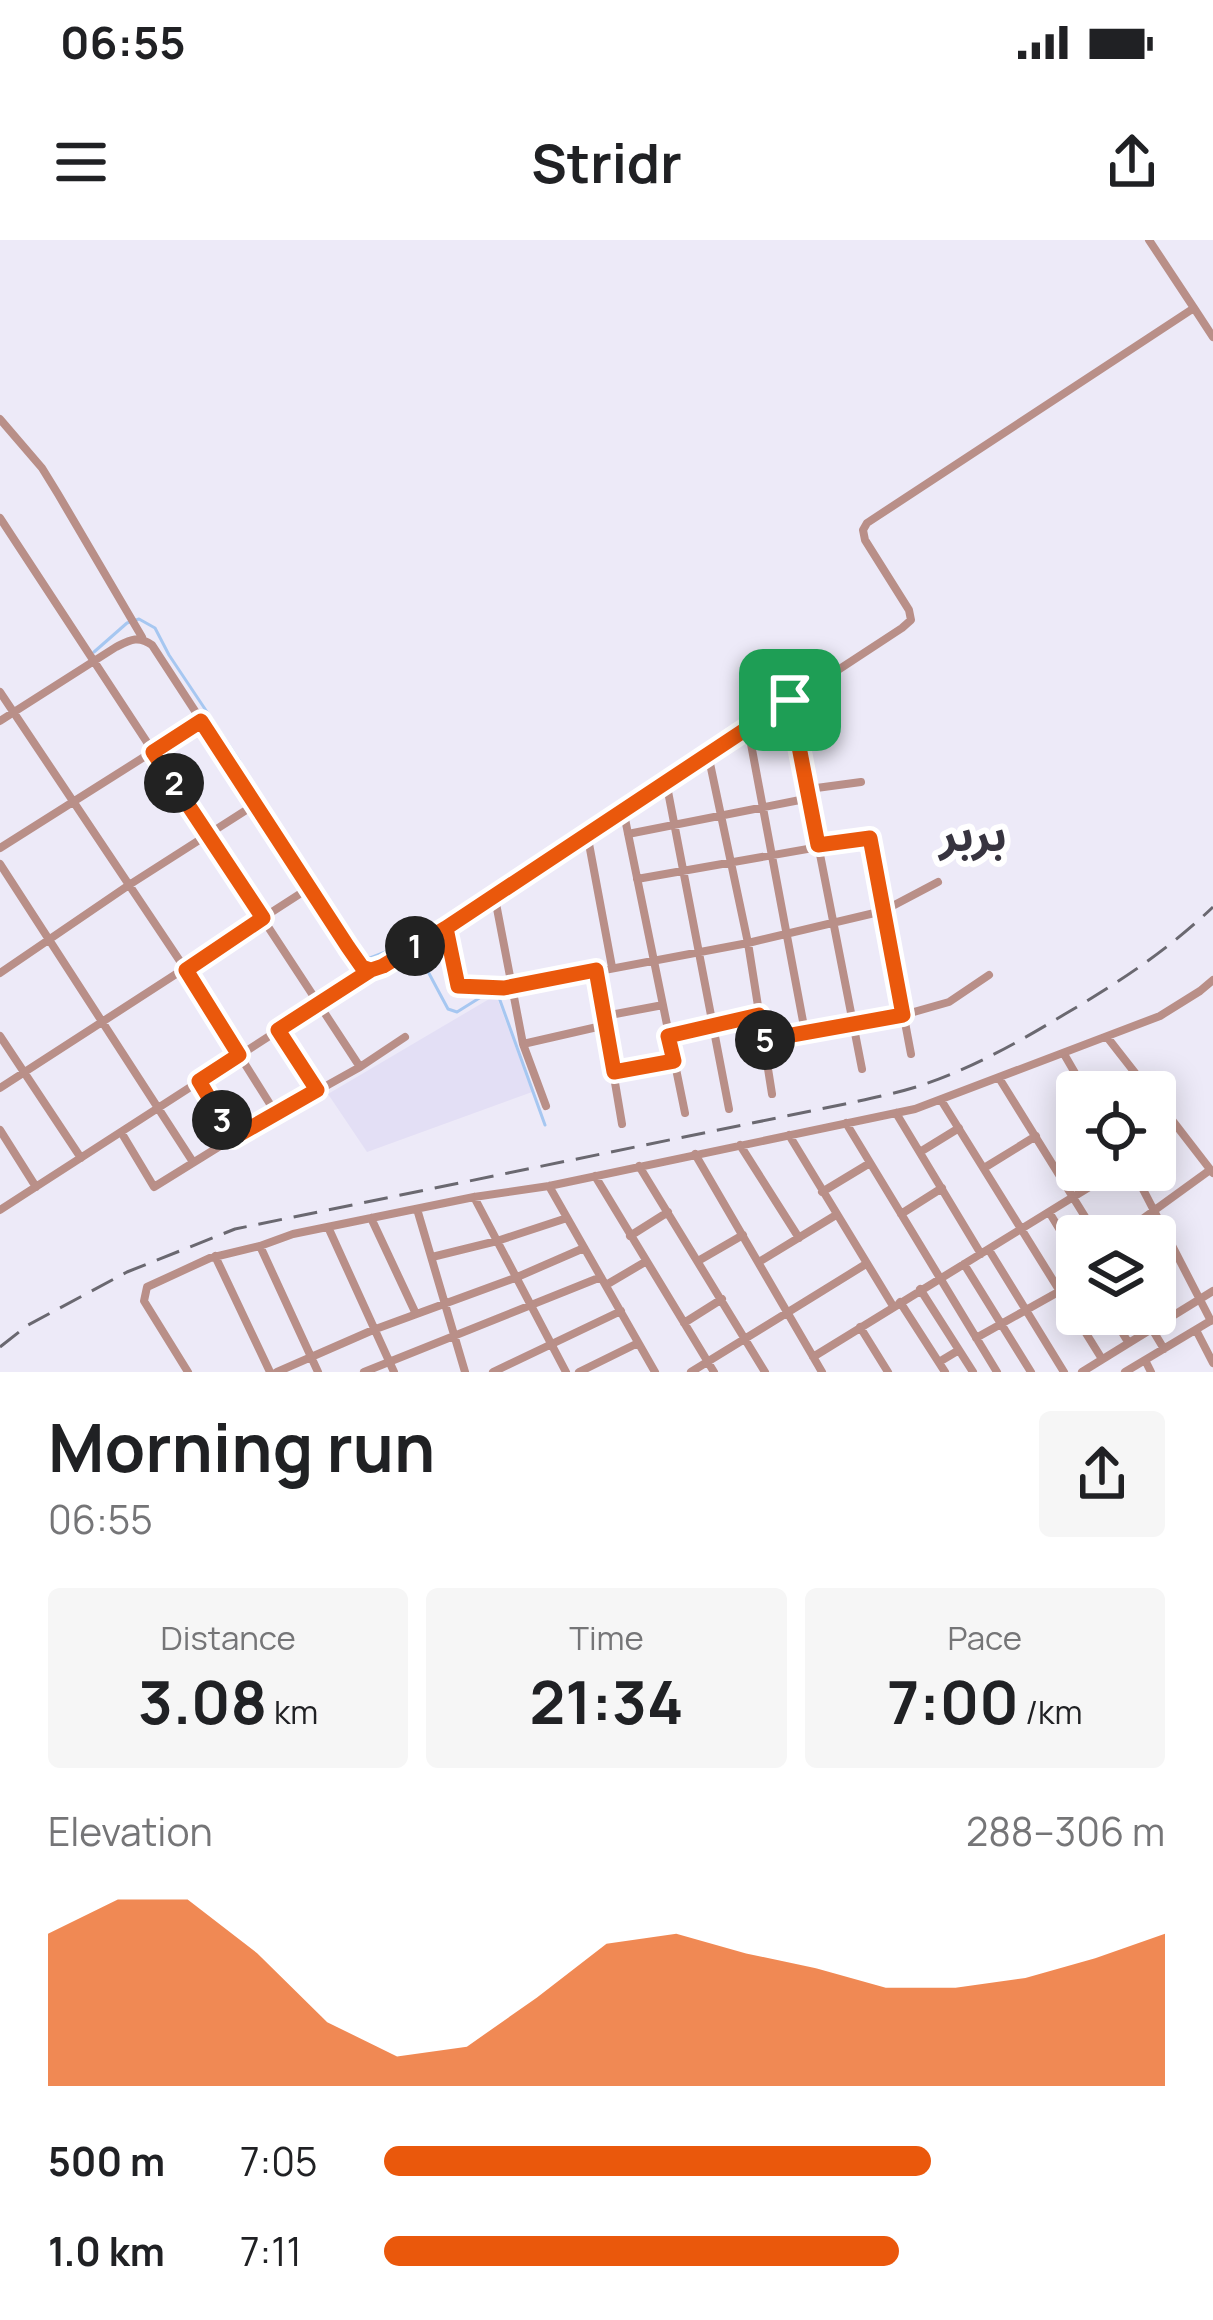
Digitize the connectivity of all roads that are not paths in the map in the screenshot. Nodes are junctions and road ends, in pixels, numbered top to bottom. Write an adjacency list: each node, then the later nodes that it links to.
1 (1149, 240): 2 (street)
2 (1194, 308): 3 (street); 9 (street)
3 (1213, 337)
4 (0, 419): 6 (street)
5 (0, 518): 7 (street)
6 (143, 638): 7 (street); 12 (street)
7 (92, 662): 10 (street); 14 (street)
8 (0, 692): 10 (street)
9 (790, 700): 13 (street); 18 (street)
10 (13, 712): 11 (street); 19 (street)
11 (0, 721)
12 (201, 721): 14 (street); 20 (street)
13 (748, 728): 15 (street); 21 (street)
14 (153, 752): 19 (street); 27 (street)
15 (709, 754): 16 (street); 23 (street)
16 (666, 781): 22 (street); 24 (street)
17 (861, 782): 18 (street)
18 (809, 794): 21 (street); 28 (street)
19 (73, 801): 29 (street); 36 (street)
20 (255, 805): 27 (street); 37 (street)
21 (762, 808): 23 (street); 30 (street)
22 (623, 809): 25 (street); 26 (street)
23 (722, 816): 24 (street); 31 (street)
24 (676, 826): 26 (street); 33 (street)
25 (587, 833): 38 (street); 48 (street)
26 (628, 834): 34 (street)
27 (208, 836): 36 (street); 40 (street)
28 (818, 845): 30 (street); 39 (street); 41 (street)
29 (0, 848)
30 (772, 855): 31 (street); 43 (street)
31 (731, 863): 33 (street); 45 (street)
32 (0, 864): 44 (street)
33 (683, 871): 34 (street); 46 (street)
34 (637, 879): 47 (street)
35 (938, 882): 39 (street)
36 (129, 885): 44 (street); 49 (street)
37 (309, 888): 40 (street); 50 (street)
38 (494, 893): 42 (street); 55 (street)
39 (883, 911): 41 (street); 59 (street)
40 (263, 918): 49 (street); 56 (street)
41 (834, 924): 43 (street); 62 (street)
42 (446, 928): 50 (street); 55 (street)
43 (787, 935): 45 (street); 65 (street)
44 (50, 940): 52 (street); 61 (street)
45 (748, 943): 46 (street); 58 (street)
46 (698, 952): 47 (street); 63 (street)
47 (655, 960): 48 (street); 57 (street)
48 (612, 967): 51 (street)
49 (186, 970): 61 (street); 74 (street)
50 (371, 970): 56 (street)
51 (596, 970): 55 (street); 60 (street)
52 (0, 973)
53 (989, 975): 59 (street)
54 (1213, 980): 69 (street)
55 (514, 986): 71 (street)
56 (319, 1004): 64 (street); 76 (street)
57 (663, 1005): 60 (street); 67 (street)
58 (759, 1015): 63 (street); 70 (street)
59 (903, 1015): 62 (street); 72 (street)
60 (606, 1020): 71 (street); 80 (street)
61 (104, 1022): 81 (street); 89 (street)
62 (854, 1023): 65 (street); 77 (street)
63 (712, 1025): 67 (street); 90 (street)
64 (278, 1030): 74 (street); 85 (street)
65 (806, 1032): 70 (street)
66 (0, 1036): 81 (street)
67 (668, 1036): 75 (street)
68 (405, 1037): 76 (street)
69 (1107, 1037): 73 (street); 79 (street)
70 (764, 1040): 86 (street)
71 (524, 1044): 88 (street)
72 (911, 1054)
73 (1064, 1054): 78 (street); 82 (street)
74 (239, 1055): 83 (street); 91 (street)
75 (674, 1061): 80 (street); 92 (street)
76 (360, 1067): 85 (street)
77 (862, 1069)
78 (1074, 1071)
79 (1134, 1071)
80 (614, 1072): 95 (street)
81 (24, 1073): 84 (street); 106 (street)
82 (1000, 1078): 87 (street); 101 (street)
83 (199, 1081): 89 (street); 102 (street)
84 (0, 1088)
85 (317, 1090): 91 (street)
86 (772, 1094)
87 (940, 1100): 93 (street); 97 (street)
88 (546, 1106)
89 (159, 1107): 99 (street); 107 (street)
90 (729, 1108)
91 (275, 1112): 102 (street)
92 (685, 1113)
93 (896, 1113): 94 (street); 104 (street)
94 (846, 1123): 100 (street); 108 (street)
95 (622, 1124)
96 (1176, 1126): 111 (street)
97 (958, 1128): 104 (street); 110 (street)
98 (0, 1130): 114 (street)
99 (121, 1132): 106 (street); 107 (street)
100 (789, 1135): 103 (street); 118 (street)
101 (1036, 1136): 110 (street); 120 (street)
102 (233, 1138): 107 (street)
103 (740, 1144): 105 (street); 137 (street)
104 (920, 1152): 115 (street)
105 (695, 1154): 109 (street); 135 (street)
106 (81, 1158): 114 (street)
107 (193, 1162)
108 (871, 1163): 118 (street); 126 (street)
109 (639, 1166): 112 (street); 124 (street)
110 (984, 1168): 134 (street)
111 (1211, 1171): 123 (street)
112 (595, 1176): 113 (street); 136 (street)
113 (549, 1186): 119 (street); 131 (street)
114 (36, 1187): 122 (street)
115 (942, 1188): 126 (street); 141 (street)
116 (1086, 1191): 120 (street)
117 (1144, 1191): 123 (street)
118 (822, 1192): 127 (street)
119 (474, 1197): 121 (street); 138 (street)
120 (1076, 1198): 125 (street); 128 (street)
121 (417, 1209): 130 (street); 143 (street)
122 (0, 1210)
123 (1154, 1210): 129 (street); 156 (street)
124 (668, 1212): 136 (street); 144 (street)
125 (1049, 1212): 132 (street); 134 (street)
126 (901, 1214): 149 (street)
127 (836, 1215): 137 (street); 147 (street)
128 (1085, 1215)
129 (1147, 1215)
130 (371, 1218): 133 (street); 165 (street)
131 (567, 1218): 138 (street); 140 (street)
132 (1056, 1224)
133 (328, 1227): 139 (street); 170 (street)
134 (1022, 1228): 141 (street); 152 (street)
135 (743, 1235): 144 (street); 146 (street)
136 (630, 1236): 145 (street)
137 (799, 1238): 146 (street)
138 (497, 1241): 143 (street); 150 (street)
139 (260, 1246): 142 (street); 185 (street)
140 (584, 1248): 150 (street); 151 (street)
141 (985, 1252): 148 (street); 161 (street)
142 (215, 1256): 194 (street); 195 (street)
143 (432, 1257): 158 (street)
144 (698, 1261): 157 (street)
145 (645, 1262): 151 (street); 167 (street)
146 (759, 1262): 163 (street)
147 (866, 1264): 160 (street); 163 (street)
148 (964, 1264): 149 (street); 168 (street)
149 (940, 1277): 153 (street); 177 (street)
150 (515, 1279): 158 (street); 159 (street)
151 (603, 1281): 159 (street); 162 (street)
152 (1056, 1284)
153 (920, 1289): 160 (street); 183 (street)
154 (1213, 1291): 156 (street)
155 (1056, 1293): 161 (street)
156 (1201, 1298): 164 (street); 166 (street)
157 (722, 1299): 167 (street); 178 (street)
158 (447, 1303): 165 (street); 172 (street)
159 (530, 1304): 172 (street); 181 (street)
160 (897, 1304): 169 (street); 190 (street)
161 (1027, 1310): 168 (street); 211 (street)
162 (621, 1311): 180 (street); 181 (street)
163 (789, 1313): 178 (street); 184 (street)
164 (1176, 1313)
165 (416, 1314): 170 (street)
166 (1212, 1320): 171 (street)
167 (684, 1323): 189 (street)
168 (1001, 1323): 177 (street); 210 (street)
169 (860, 1327): 184 (street); 193 (street)
170 (374, 1330): 185 (street); 187 (street)
171 (1196, 1330): 182 (street); 191 (street)
172 (455, 1334): 187 (street); 199 (street)
173 (1087, 1335): 186 (street)
174 (1124, 1335): 179 (street)
175 (1140, 1335): 179 (street)
176 (1155, 1335): 182 (street)
177 (976, 1338): 192 (street)
178 (746, 1339): 189 (street); 206 (street)
179 (1128, 1342): 186 (street)
180 (638, 1343): 202 (street); 203 (street)
181 (552, 1345): 200 (street); 201 (street)
182 (1164, 1349): 188 (street)
183 (959, 1350): 190 (street); 209 (street)
184 (813, 1357): 207 (street)
185 (311, 1358): 195 (street); 196 (street)
186 (1102, 1359): 212 (street)
187 (389, 1360): 197 (street); 198 (street)
188 (1145, 1360): 213 (street); 214 (street)
189 (708, 1362): 204 (street); 205 (street)
190 (939, 1362): 208 (street)
191 (1213, 1363)
192 (994, 1368): 209 (street)
193 (882, 1370)
194 (188, 1372)
195 (274, 1372)
196 (318, 1372)
197 (364, 1372)
198 (394, 1372)
199 (465, 1372)
200 (493, 1372)
201 (566, 1372)
202 (579, 1372)
203 (655, 1372)
204 (691, 1372)
205 (714, 1372)
206 (765, 1372)
207 (822, 1372)
208 (945, 1372)
209 (976, 1372)
210 (1031, 1372)
211 (1064, 1372)
212 (1082, 1372)
213 (1125, 1372)
214 (1151, 1372)

